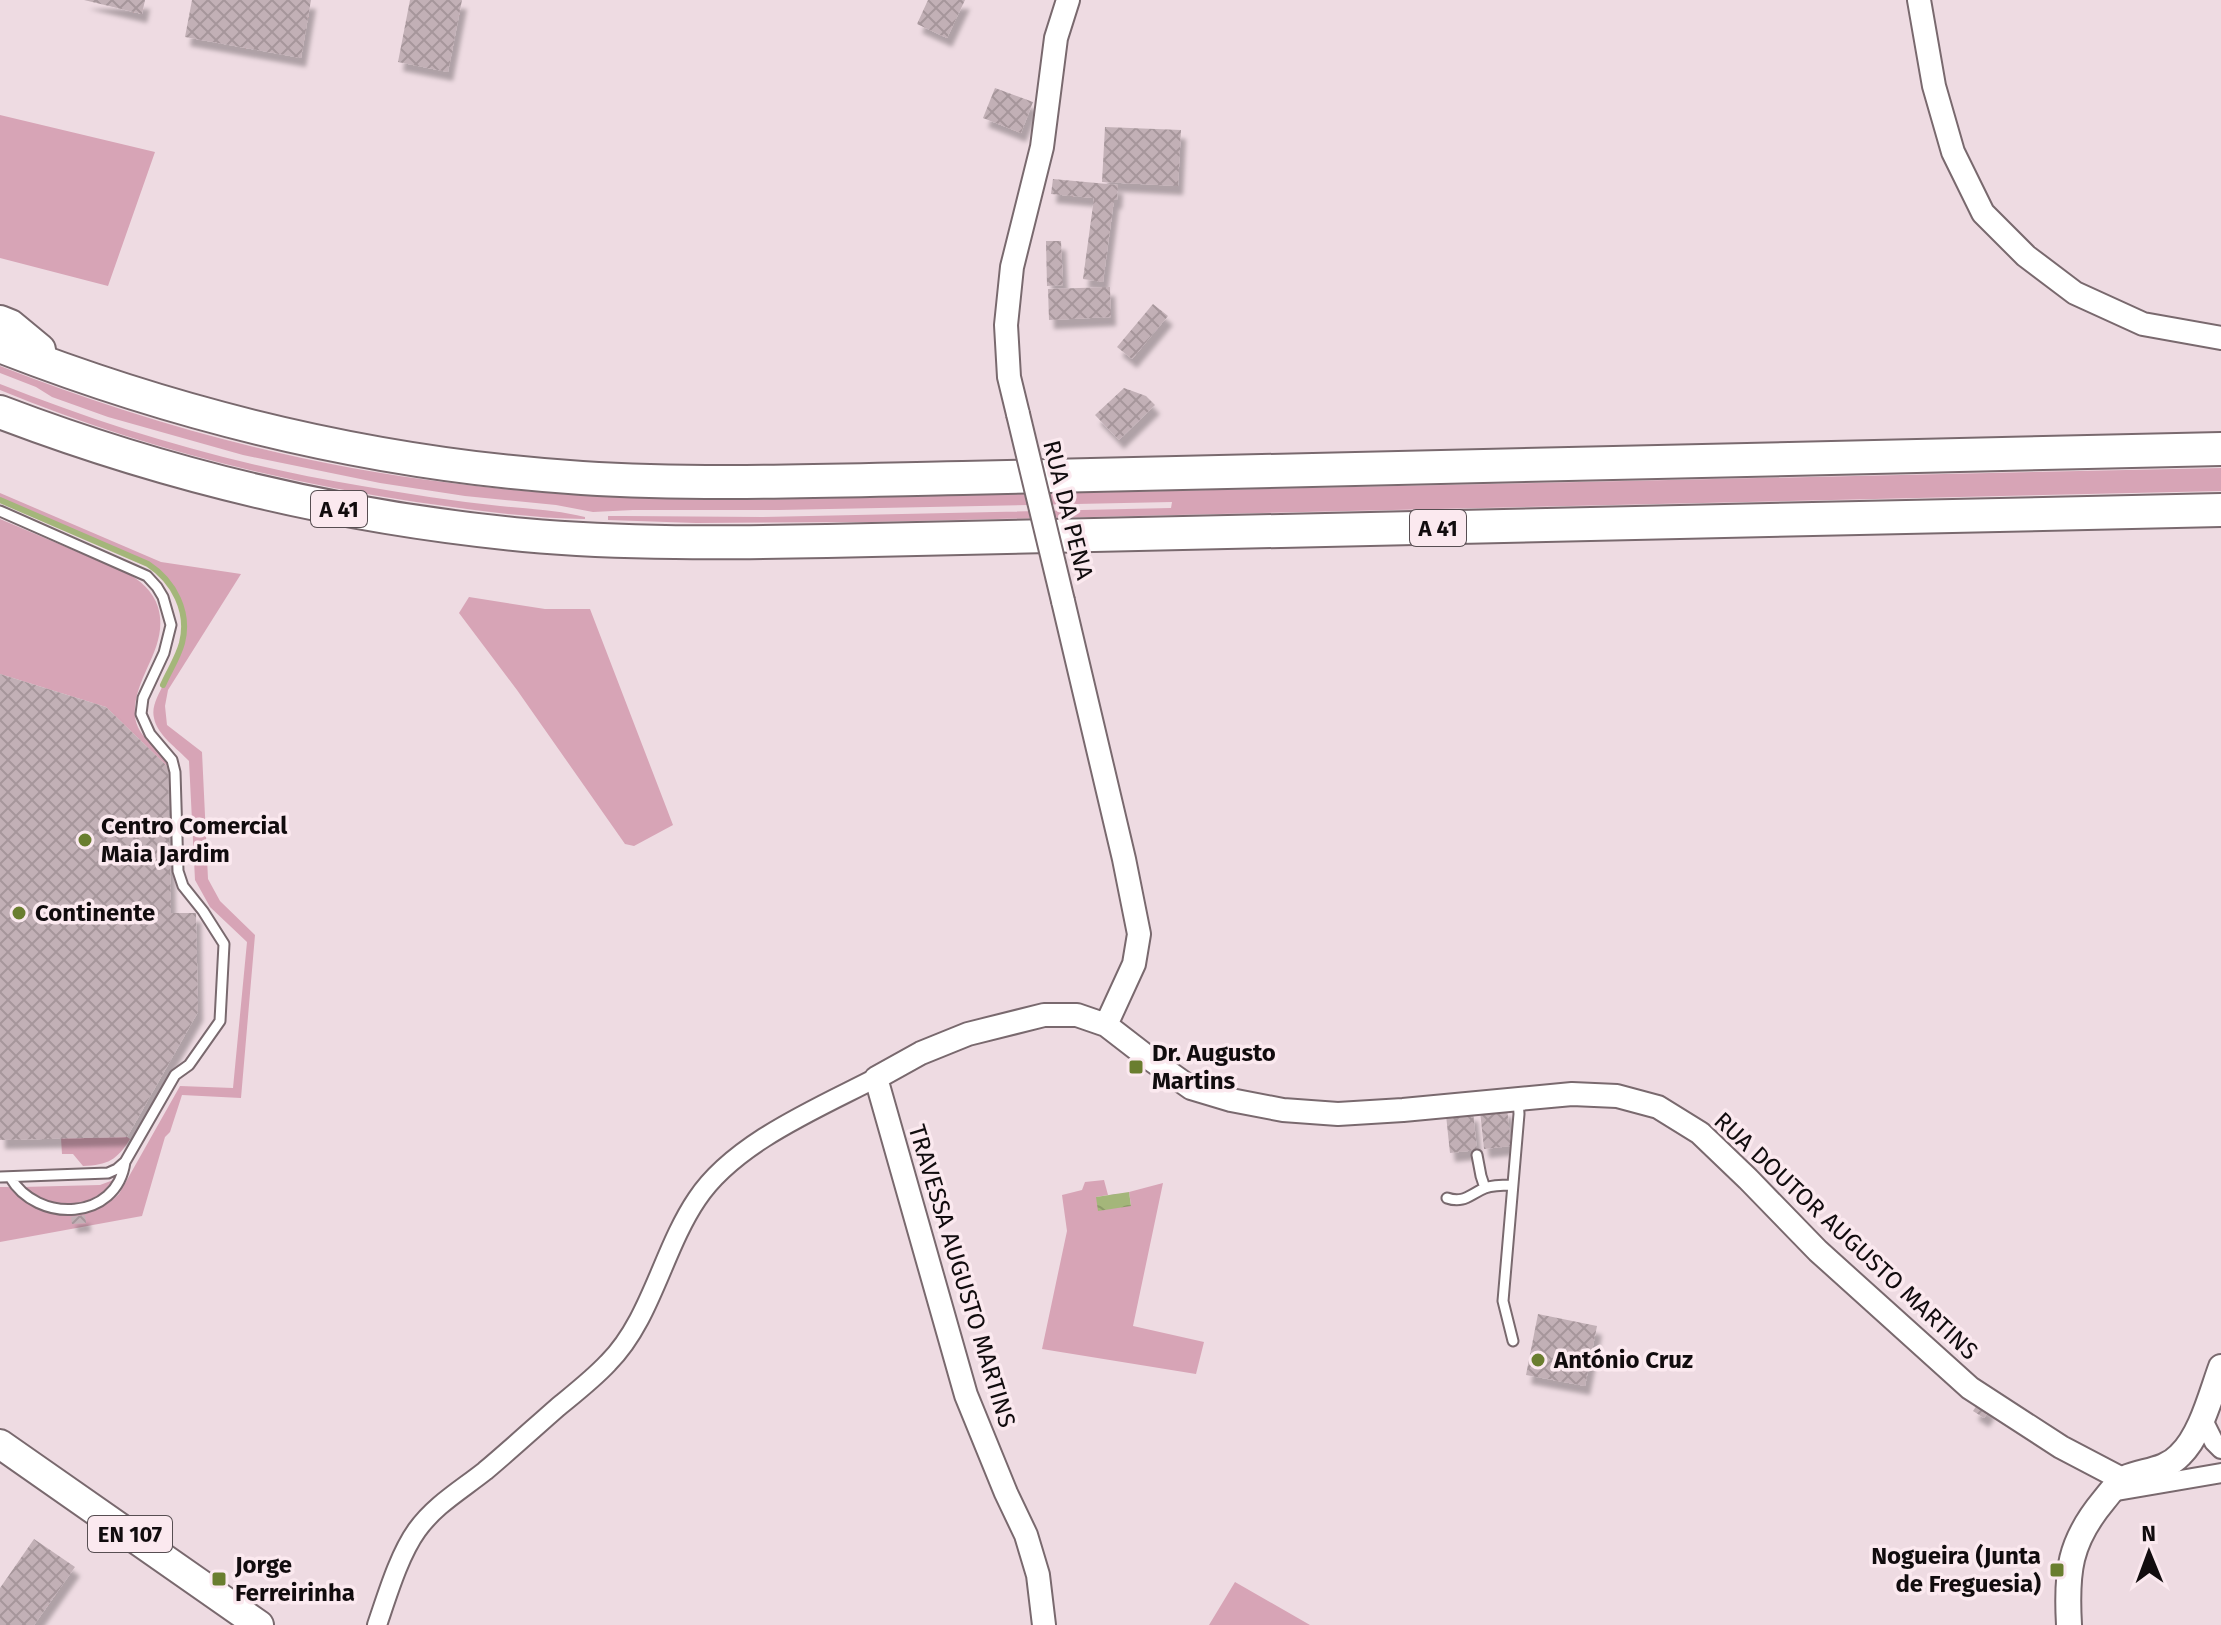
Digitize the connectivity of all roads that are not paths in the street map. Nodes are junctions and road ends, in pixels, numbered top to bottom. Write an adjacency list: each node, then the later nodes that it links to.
1 (1068, 0): 13 (street, RUA DA PENA, bridge)
2 (1919, 0): 4 (street)
3 (0, 322): 6 (highway)
4 (2221, 338)
5 (0, 346): 6 (highway)
6 (63, 370): 10 (highway)
7 (0, 412): 9 (highway, A 41)
8 (0, 421): 9 (highway)
9 (32, 424): 11 (highway, A 41)
10 (2221, 449)
11 (2221, 510)
12 (0, 511): 17 (lane)
13 (1106, 1025): 14 (street, RUA DOUTOR AUGUSTO MARTINS); 15 (street, RUA DOUTOR AUGUSTO MARTINS)
14 (876, 1078): 30 (street, RUA DOUTOR AUGUSTO MARTINS); 31 (street, TRAVESSA AUGUSTO MARTINS)
15 (1518, 1099): 19 (lane); 28 (street, RUA DOUTOR AUGUSTO MARTINS)
16 (1477, 1155): 20 (lane)
17 (125, 1162): 18 (lane); 18 (lane)
18 (5, 1177)
19 (1512, 1185): 20 (lane); 22 (lane)
20 (1485, 1188): 21 (lane)
21 (1447, 1198)
22 (1513, 1341)
23 (2221, 1367): 24 (main road)
24 (2202, 1418): 26 (street); 28 (main road)
25 (0, 1444): 29 (main road, EN 107)
26 (2221, 1449)
27 (2221, 1473): 28 (street)
28 (2117, 1486): 32 (main road)
29 (259, 1625)
30 (377, 1625)
31 (1044, 1625)
32 (2069, 1625)

